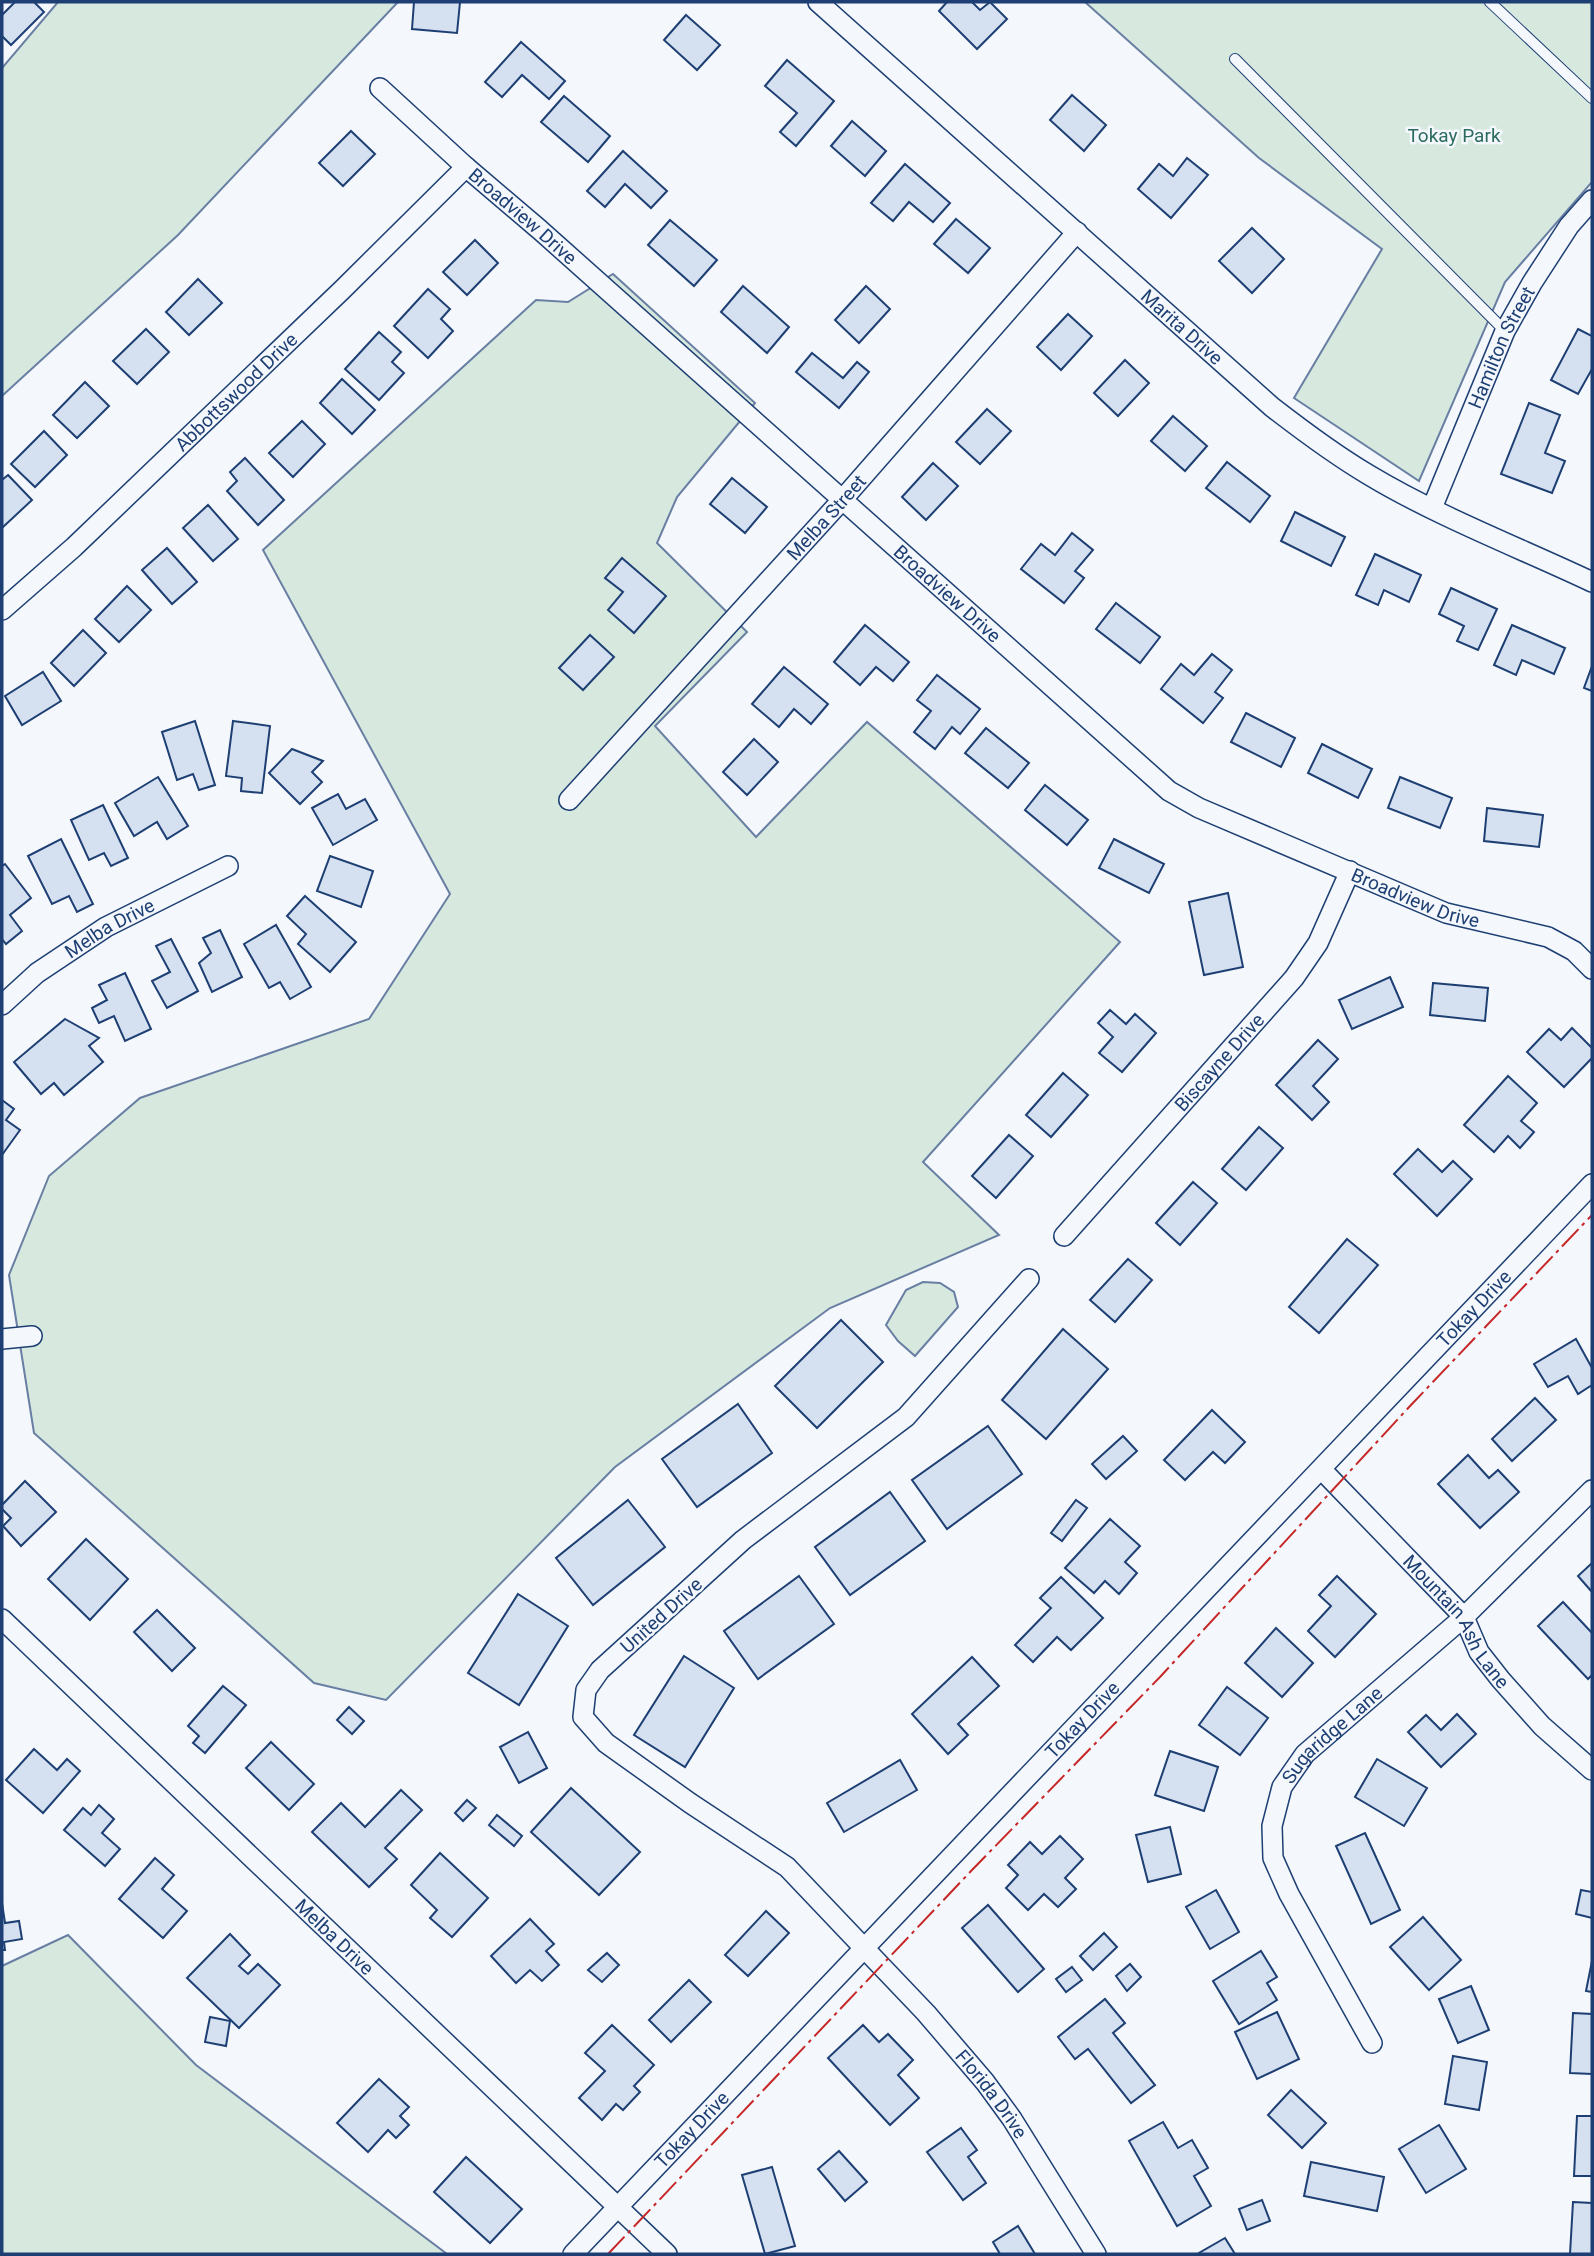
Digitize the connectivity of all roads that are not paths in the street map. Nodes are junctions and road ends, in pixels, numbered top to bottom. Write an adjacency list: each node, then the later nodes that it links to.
1 (818, 2): 8 (street, Marita Drive)
2 (1490, 2): 5 (lane)
3 (1235, 60): 9 (lane)
4 (380, 88): 6 (street, Broadview Drive)
5 (1592, 98)
6 (466, 167): 10 (street, Broadview Drive); 13 (street, Abbottswood Drive)
7 (1592, 200): 9 (street, Hamilton Street)
8 (1077, 232): 10 (street, Melba Street); 11 (street, Marita Drive)
9 (1505, 331): 11 (street, Hamilton Street)
10 (842, 500): 14 (street, Melba Street); 16 (street, Broadview Drive)
11 (1432, 508): 12 (street, Marita Drive)
12 (1592, 582)
13 (2, 610)
14 (569, 800)
15 (228, 866): 18 (street, Melba Drive)
16 (1350, 871): 17 (street, Broadview Drive); 20 (street, Biscayne Drive)
17 (1592, 969)
18 (2, 1005)
19 (1592, 1184): 24 (street, Tokay Drive)
20 (1064, 1236)
21 (1029, 1279): 29 (street, United Drive)
22 (32, 1336): 23 (street)
23 (2, 1339)
24 (1321, 1469): 26 (street, Mountain Ash Lane); 29 (street, Tokay Drive)
25 (1592, 1490): 26 (street, Sugaridge Lane)
26 (1464, 1617): 28 (street, Mountain Ash Lane); 30 (street, Sugaridge Lane)
27 (2, 1619): 31 (street, Melba Drive)
28 (1592, 1770)
29 (864, 1948): 31 (street, Tokay Drive); 34 (street, Florida Drive)
30 (1372, 2043)
31 (619, 2206): 32 (street, Tokay Drive); 33 (street, Melba Drive)
32 (573, 2254)
33 (667, 2254)
34 (1096, 2254)

